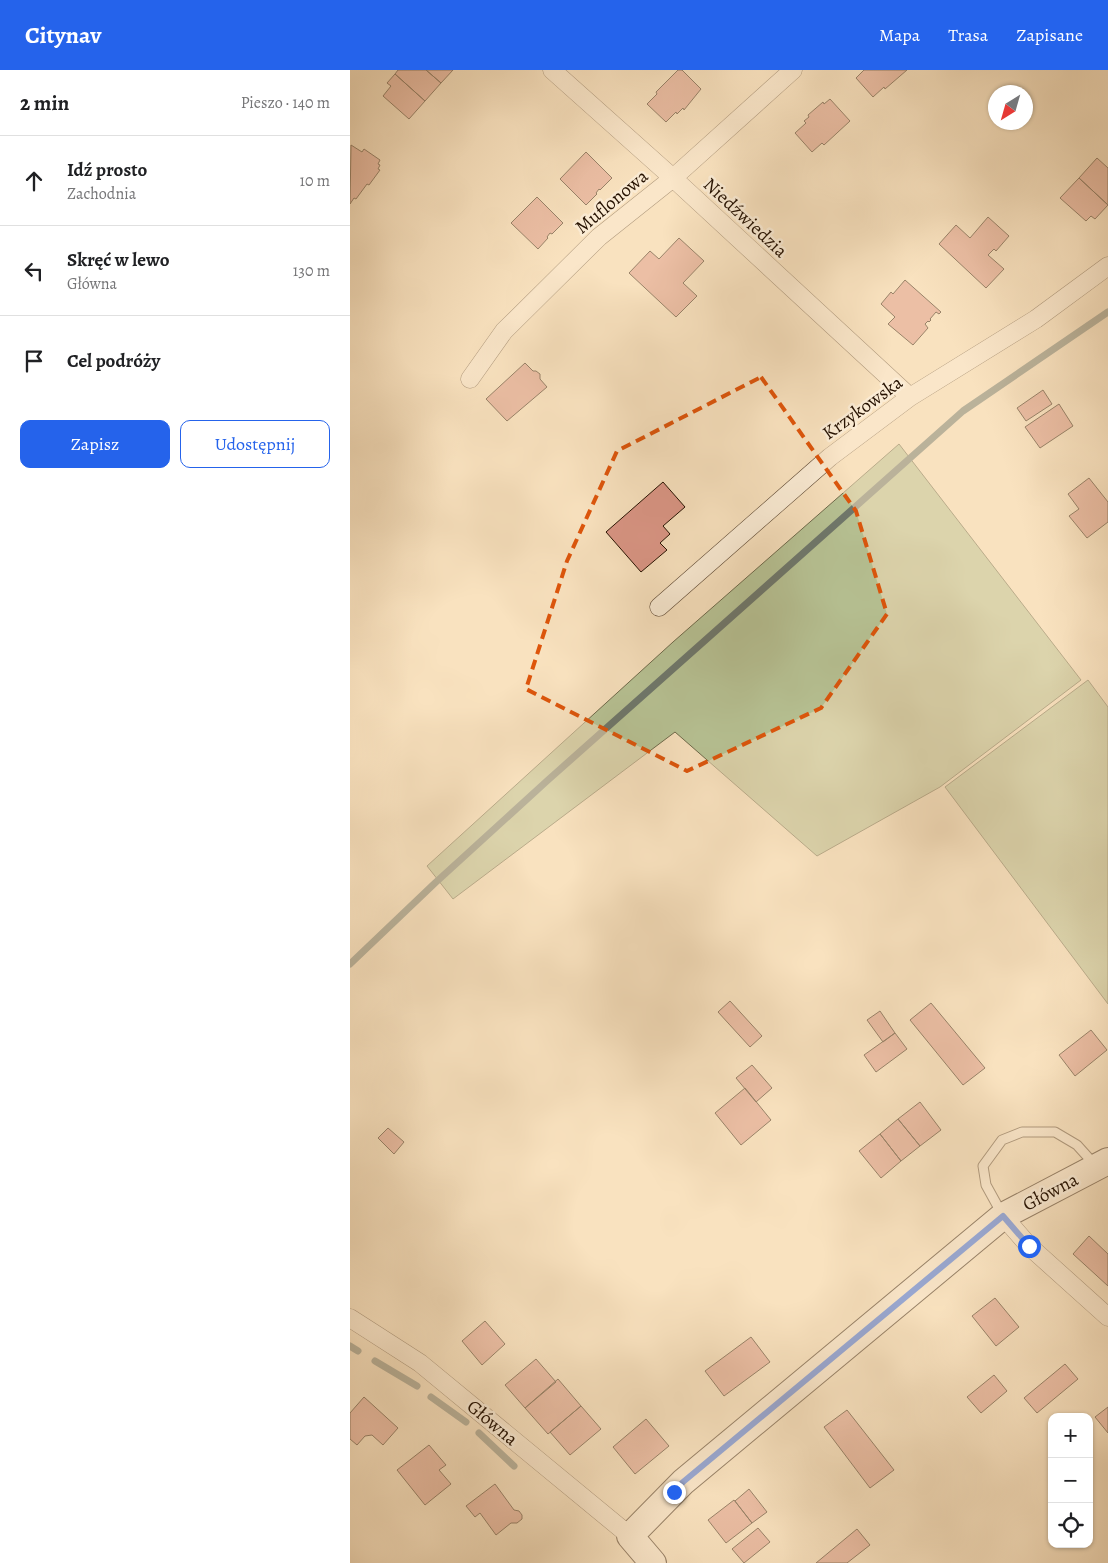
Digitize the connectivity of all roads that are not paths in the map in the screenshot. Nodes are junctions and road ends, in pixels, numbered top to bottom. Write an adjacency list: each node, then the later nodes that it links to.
1 (552, 70): 3 (street, Niedźwiedzia)
2 (793, 70): 3 (street, Muflonowa)
3 (673, 178): 5 (street, Muflonowa); 6 (street, Niedźwiedzia)
4 (1108, 266): 6 (street, Krzykowska)
5 (470, 379)
6 (910, 397): 7 (street, Krzykowska)
7 (659, 607)
8 (1102, 1164): 9 (street, Główna); 9 (lane)
9 (1003, 1216): 10 (street); 12 (street, Główna)
10 (1108, 1317)
11 (350, 1318): 12 (street, Główna)
12 (630, 1536): 13 (street, Główna)
13 (653, 1563)

